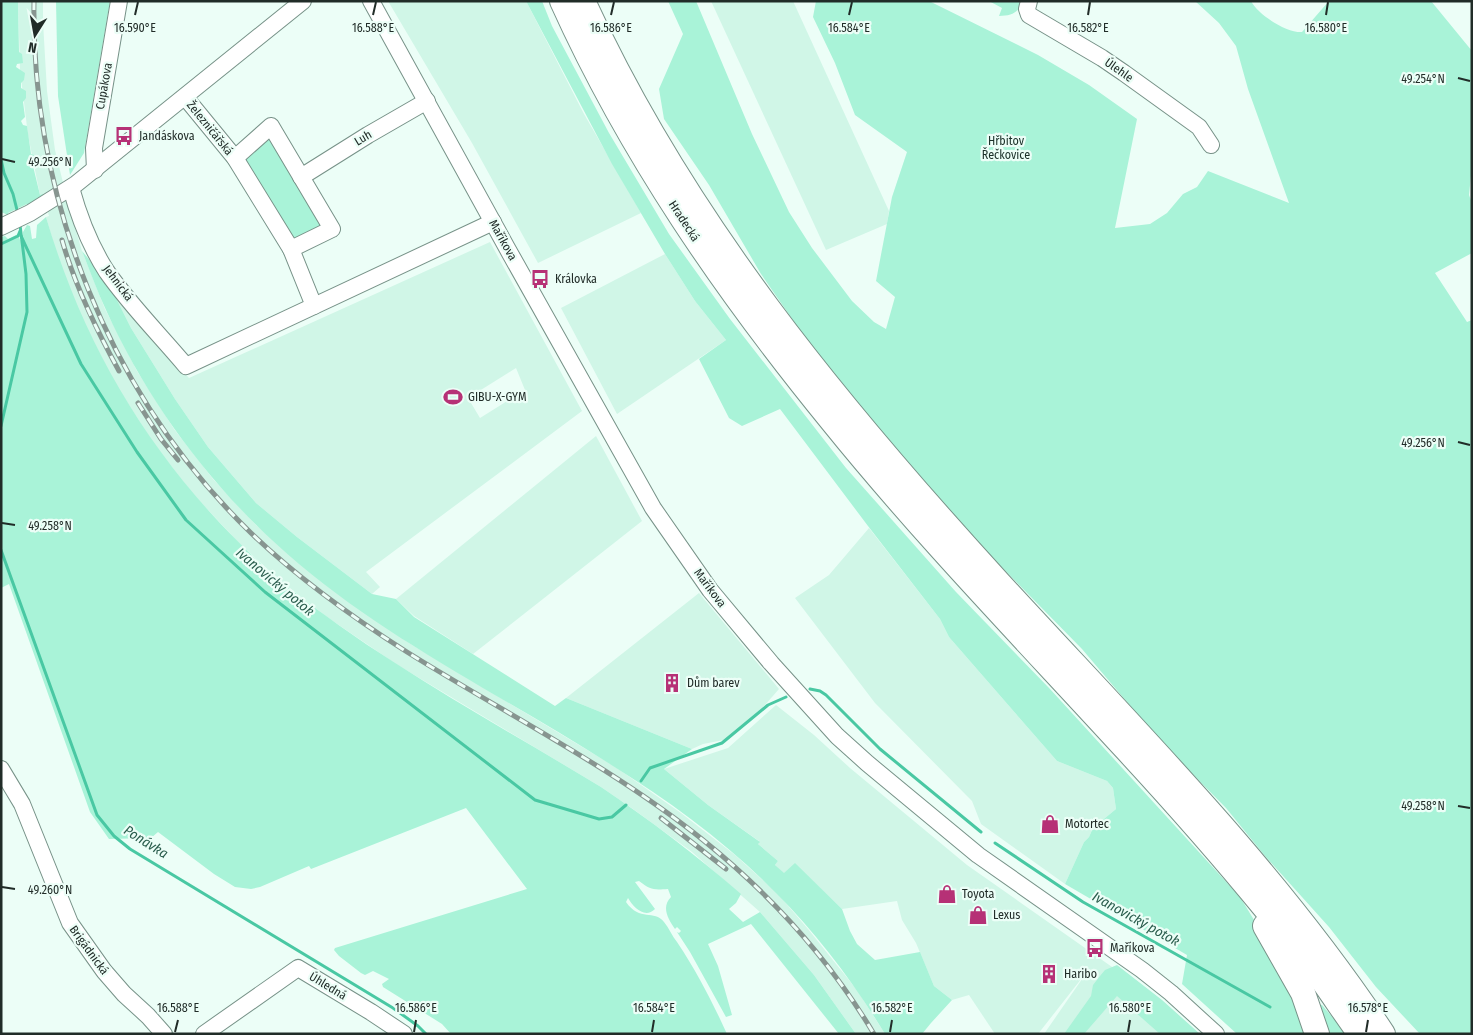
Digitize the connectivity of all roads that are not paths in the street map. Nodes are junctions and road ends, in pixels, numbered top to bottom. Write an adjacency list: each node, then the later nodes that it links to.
1 (119, 1): 11 (street, Cupákova)
2 (303, 1): 7 (street)
3 (372, 1): 8 (street, Maříkova)
4 (562, 1): 19 (highway, Hradecká)
5 (583, 1): 20 (highway)
6 (1029, 1): 9 (street, Úlehle)
7 (185, 97): 10 (street, Železničářská); 11 (street)
8 (427, 101): 12 (street, Luh); 14 (street, Maříkova)
9 (1211, 145)
10 (235, 158): 12 (street); 16 (street, Železničářská)
11 (95, 170): 13 (street)
12 (301, 177): 16 (street)
13 (71, 188): 15 (street); 17 (street, Jehnická)
14 (493, 222): 17 (street); 24 (street, Maříkova)
15 (6, 225)
16 (291, 249): 17 (street)
17 (314, 306)
18 (1, 769): 21 (street, Brigádnická)
19 (1232, 868): 25 (highway); 26 (highway)
20 (1336, 967): 27 (highway); 28 (highway)
21 (164, 1034)
22 (204, 1034): 23 (street, Úhledná)
23 (404, 1034)
24 (1216, 1034)
25 (1317, 1034)
26 (1360, 1034)
27 (1383, 1034)
28 (1398, 1034)

